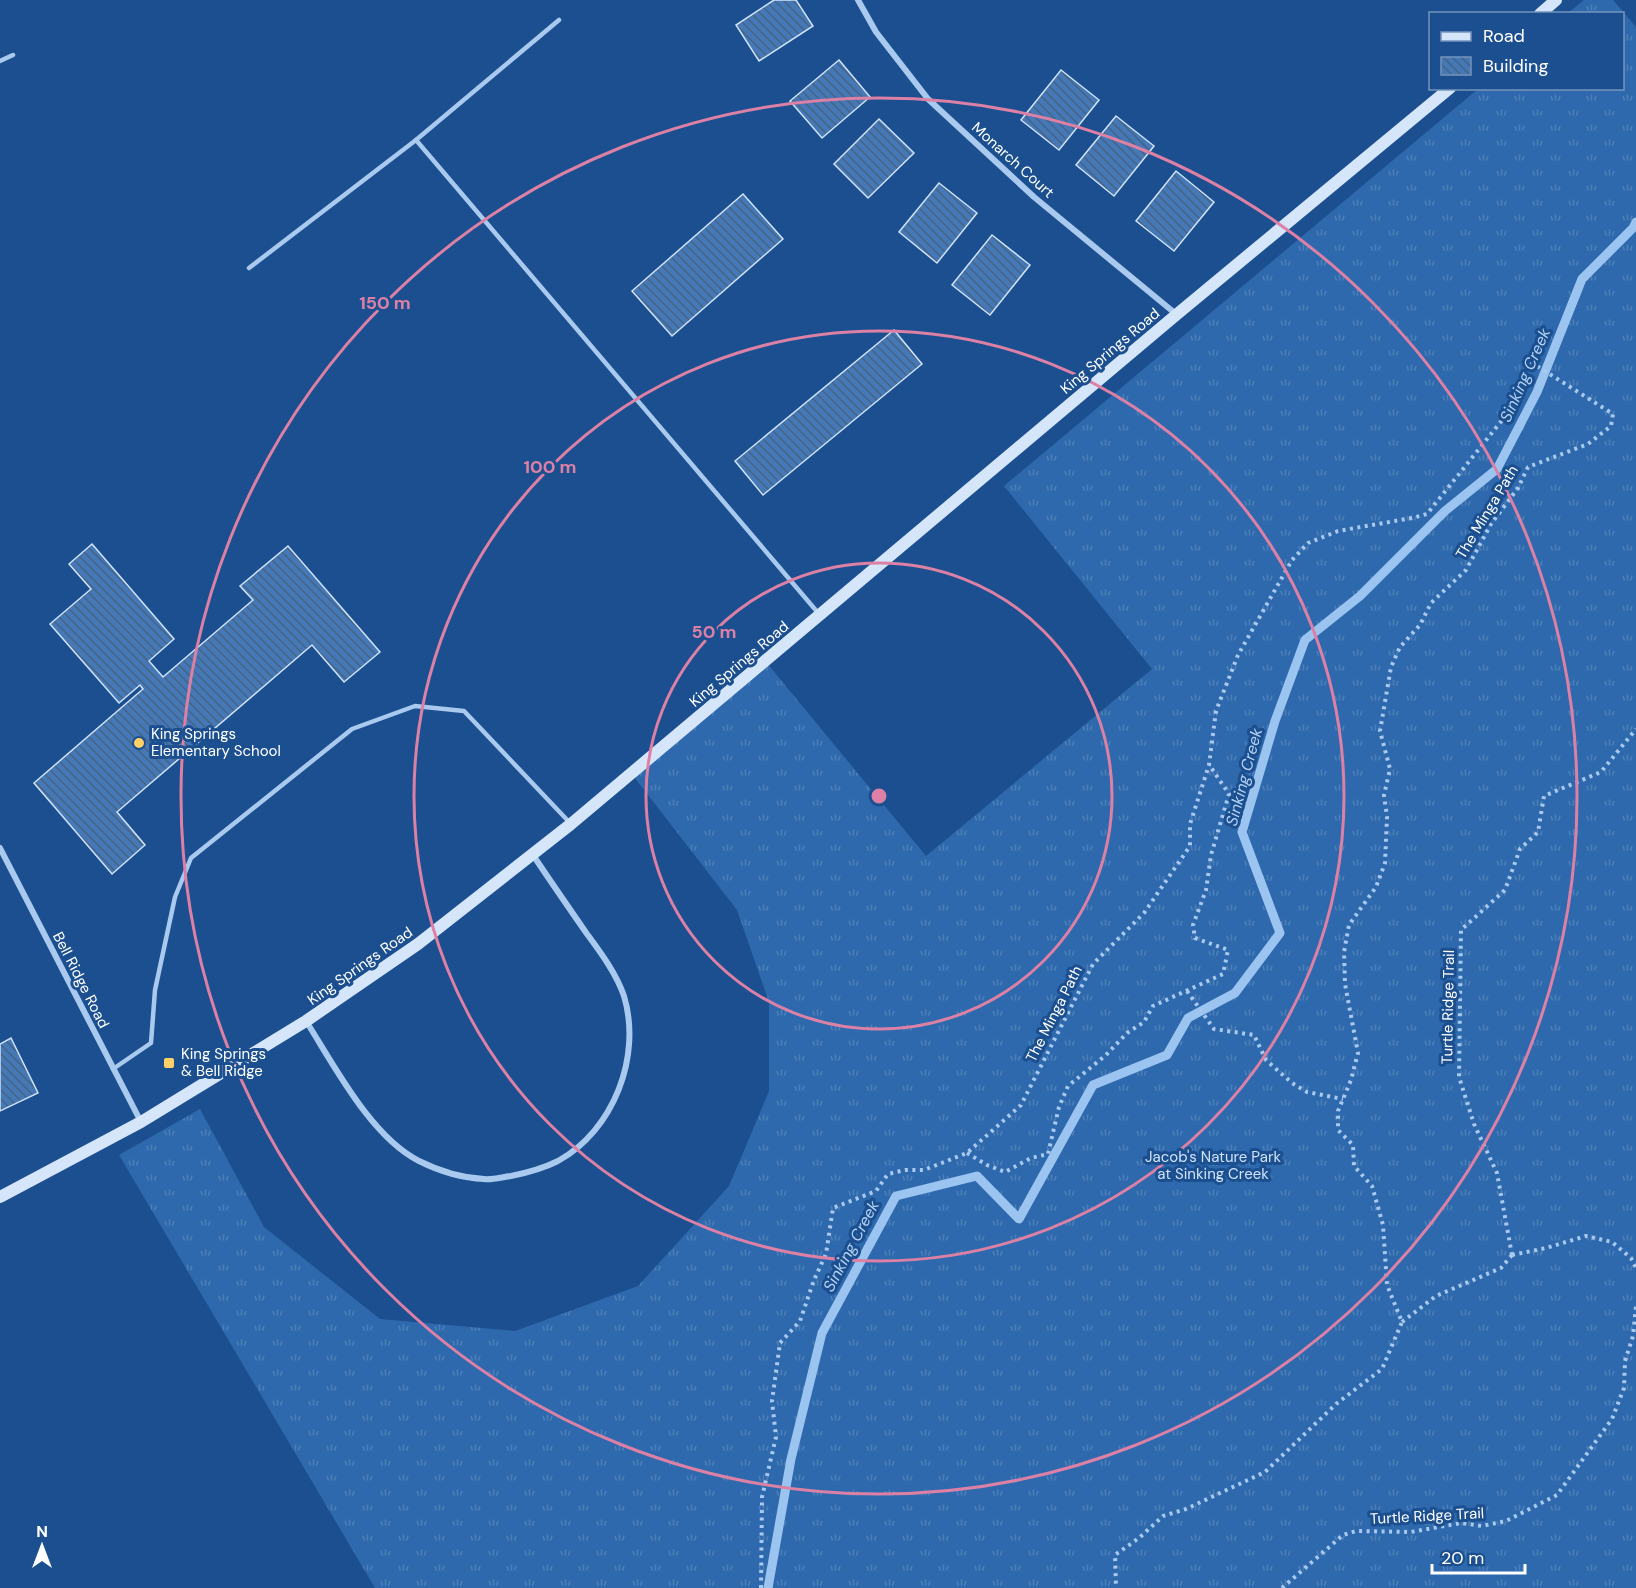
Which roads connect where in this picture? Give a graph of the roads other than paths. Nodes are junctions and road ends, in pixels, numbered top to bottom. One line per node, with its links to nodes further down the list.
1 (858, 0): 10 (street, Monarch Court)
2 (1556, 0): 3 (street)
3 (1542, 12)
4 (559, 20): 8 (lane)
5 (13, 55): 6 (lane)
6 (0, 61)
7 (1448, 90): 10 (street, King Springs Road)
8 (416, 140): 9 (lane); 11 (lane)
9 (249, 268)
10 (1176, 315): 11 (street, King Springs Road)
11 (820, 616): 12 (street, King Springs Road)
12 (571, 825): 14 (street, King Springs Road); 16 (lane)
13 (0, 848): 16 (street, Bell Ridge Road)
14 (533, 855): 15 (street, King Springs Road); 15 (street)
15 (306, 1021): 17 (street, King Springs Road)
16 (113, 1069): 17 (street, Bell Ridge Road)
17 (141, 1122): 18 (street, King Springs Road)
18 (0, 1197)

